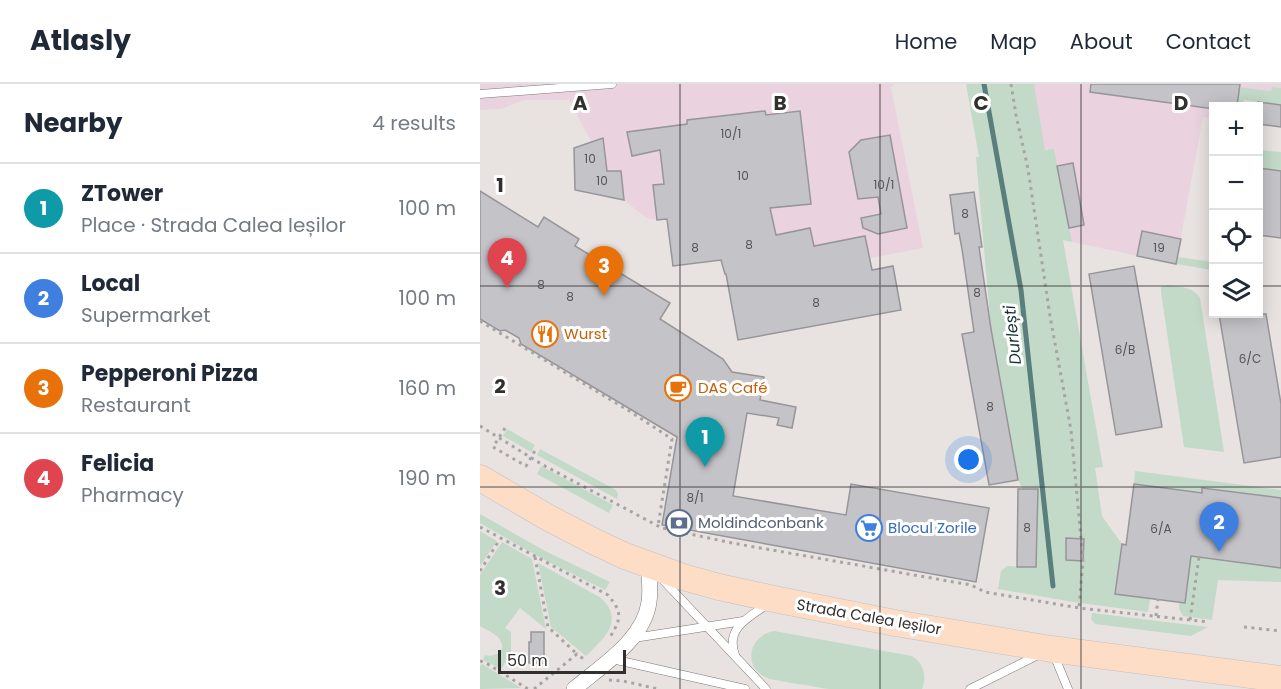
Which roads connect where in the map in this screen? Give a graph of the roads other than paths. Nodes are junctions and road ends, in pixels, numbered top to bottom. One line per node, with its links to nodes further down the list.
1 (612, 84): 2 (lane)
2 (480, 93)
3 (480, 478): 4 (main road, Strada Calea Ieșilor)
4 (648, 565): 5 (main road, Strada Calea Ieșilor); 7 (lane); 8 (street)
5 (774, 599): 6 (lane); 9 (main road, Strada Calea Ieșilor)
6 (743, 621): 7 (lane); 11 (lane)
7 (707, 626): 8 (lane); 11 (lane)
8 (634, 638): 10 (street)
9 (1051, 649): 12 (main road, Strada Calea Ieșilor); 16 (lane); 17 (lane)
10 (610, 658): 13 (street); 14 (lane)
11 (736, 659): 15 (lane)
12 (1281, 679)
13 (574, 689)
14 (746, 689)
15 (766, 689)
16 (970, 689)
17 (1068, 689)

